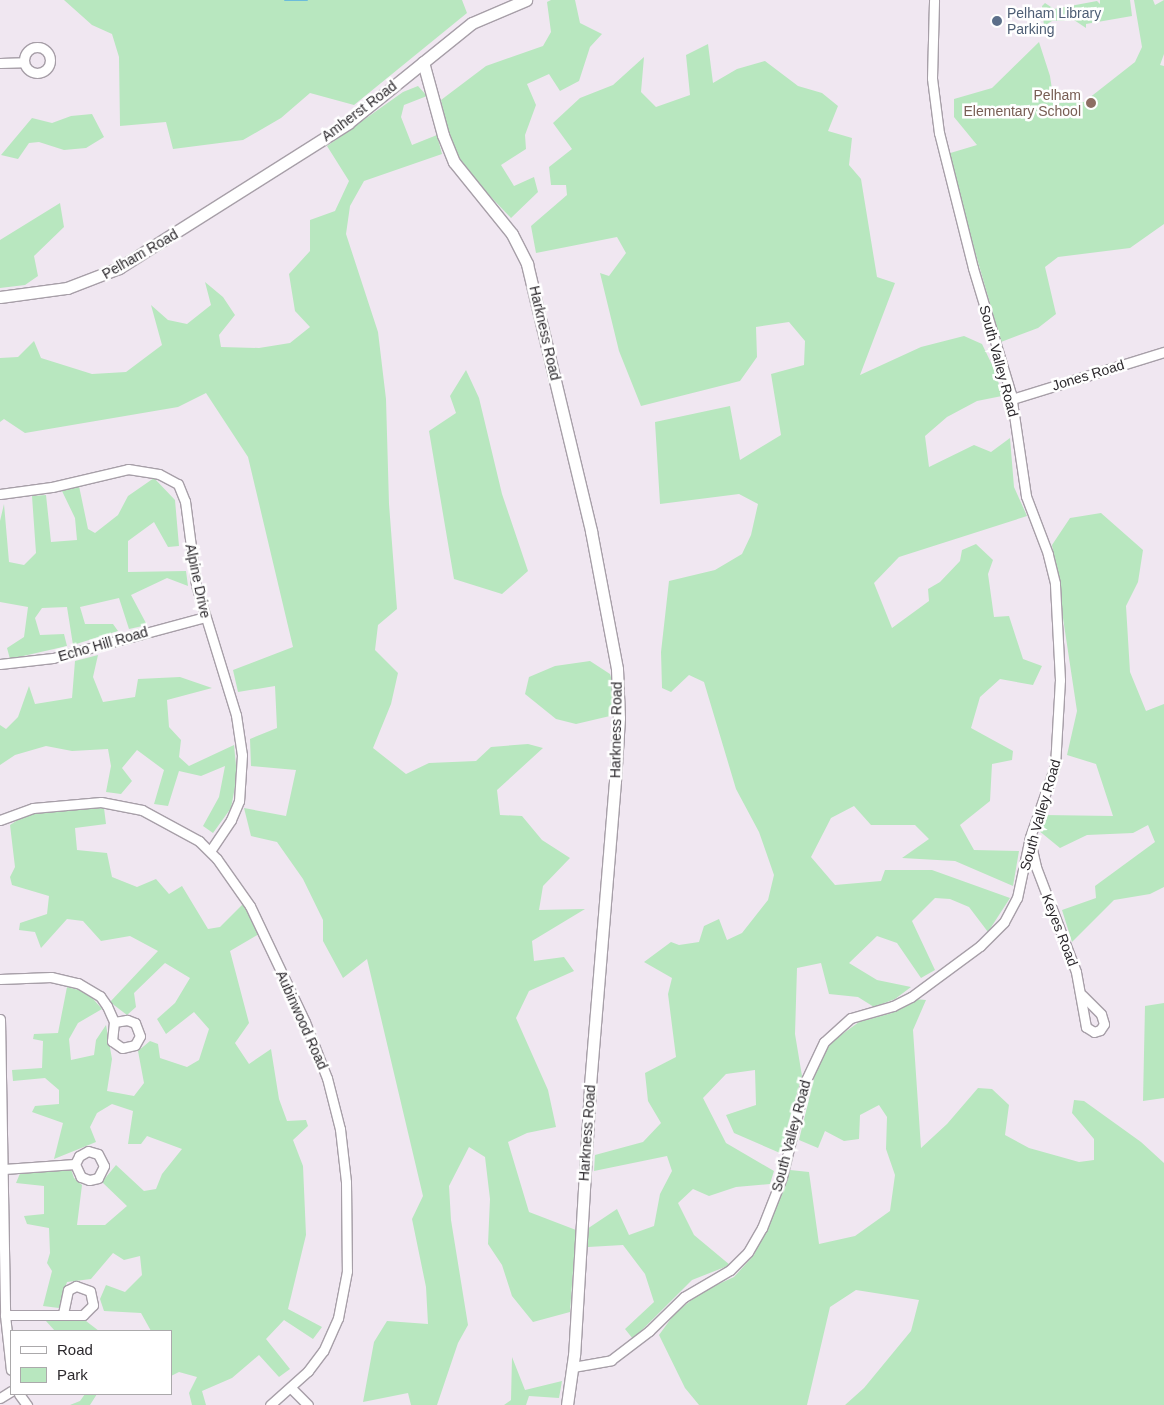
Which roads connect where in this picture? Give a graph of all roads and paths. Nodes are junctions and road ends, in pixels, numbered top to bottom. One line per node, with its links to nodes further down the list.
1 (526, 0): 4 (main road, Amherst Road)
2 (934, 0): 9 (street, South Valley Road)
3 (24, 62): 5 (street)
4 (423, 62): 6 (main road, Amherst Road); 25 (main road, Harkness Road)
5 (0, 63)
6 (191, 224): 7 (main road, Pelham Road)
7 (0, 297)
8 (1164, 352): 9 (street, Jones Road)
9 (1012, 399): 14 (street, South Valley Road)
10 (0, 494): 11 (street, Alpine Drive)
11 (205, 617): 12 (street, Echo Hill Road); 15 (street, Alpine Drive)
12 (0, 664)
13 (0, 820): 15 (street, Aubinwood Road)
14 (1030, 837): 17 (street, Keyes Road); 25 (street, South Valley Road)
15 (210, 851): 26 (street, Aubinwood Road)
16 (0, 979): 19 (street)
17 (1082, 995)
18 (0, 1018): 21 (street)
19 (114, 1022)
20 (75, 1164): 21 (street)
21 (4, 1168): 22 (street)
22 (5, 1314): 23 (street); 24 (street)
23 (63, 1314)
24 (10, 1361)
25 (572, 1367): 29 (main road, Harkness Road)
26 (291, 1388): 27 (street, Aubinwood Road); 28 (street)
27 (270, 1405)
28 (308, 1405)
29 (567, 1405)

